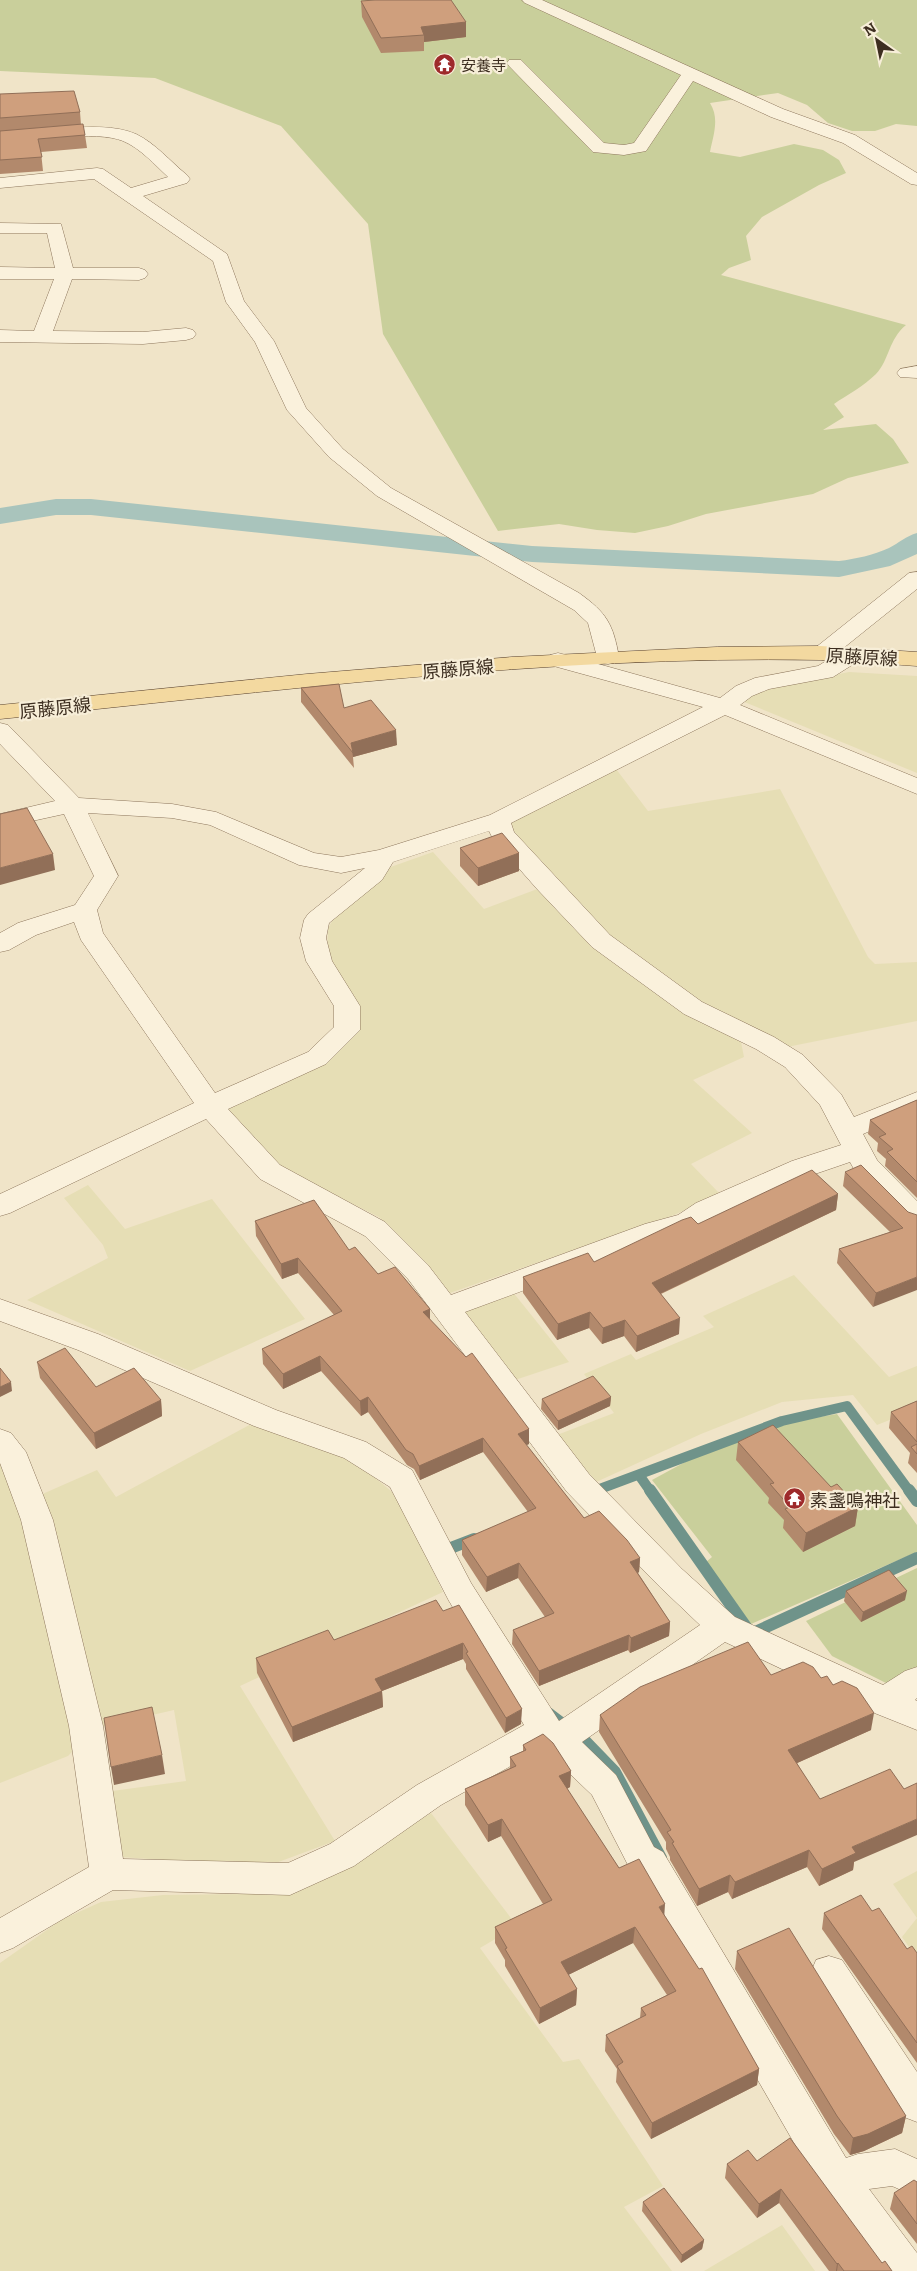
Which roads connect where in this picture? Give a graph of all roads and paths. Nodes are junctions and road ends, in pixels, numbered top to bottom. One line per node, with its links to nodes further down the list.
1 (530, 0): 3 (street)
2 (515, 63): 3 (street)
3 (690, 73): 5 (street)
4 (0, 138): 7 (street)
5 (917, 180)
6 (0, 183): 7 (street)
7 (129, 194): 18 (street)
8 (0, 228): 10 (street)
9 (0, 273): 10 (street)
10 (65, 274): 11 (street); 14 (street)
11 (139, 274)
12 (186, 334): 14 (street)
13 (0, 336): 14 (street)
14 (41, 337)
15 (917, 578): 16 (street)
16 (823, 653): 17 (main road, 原藤原線); 18 (main road, 原藤原線)
17 (852, 655): 19 (main road, 原藤原線); 21 (street)
18 (608, 657): 20 (main road, 原藤原線)
19 (917, 659)
20 (558, 660): 21 (street); 22 (main road, 原藤原線)
21 (724, 706): 24 (street); 26 (street)
22 (0, 712)
23 (0, 730): 25 (street)
24 (917, 787)
25 (72, 805): 27 (street); 28 (street); 29 (street)
26 (499, 820): 28 (street); 33 (street)
27 (0, 821)
28 (383, 857): 32 (street)
29 (84, 910): 30 (street); 32 (street)
30 (0, 944)
31 (917, 1102): 33 (street)
32 (210, 1106): 34 (street); 36 (street)
33 (852, 1140): 35 (street); 36 (street)
34 (0, 1206)
35 (917, 1218)
36 (446, 1308): 39 (street)
37 (0, 1310): 43 (street)
38 (0, 1441): 44 (street)
39 (723, 1626): 41 (street); 43 (street)
40 (917, 1681): 41 (street)
41 (884, 1702): 42 (street)
42 (917, 1716)
43 (561, 1732): 44 (street); 49 (street)
44 (108, 1874): 45 (street)
45 (2, 1932)
46 (829, 1972): 47 (street)
47 (917, 2104)
48 (917, 2179): 49 (street)
49 (841, 2181): 50 (street)
50 (906, 2271)

